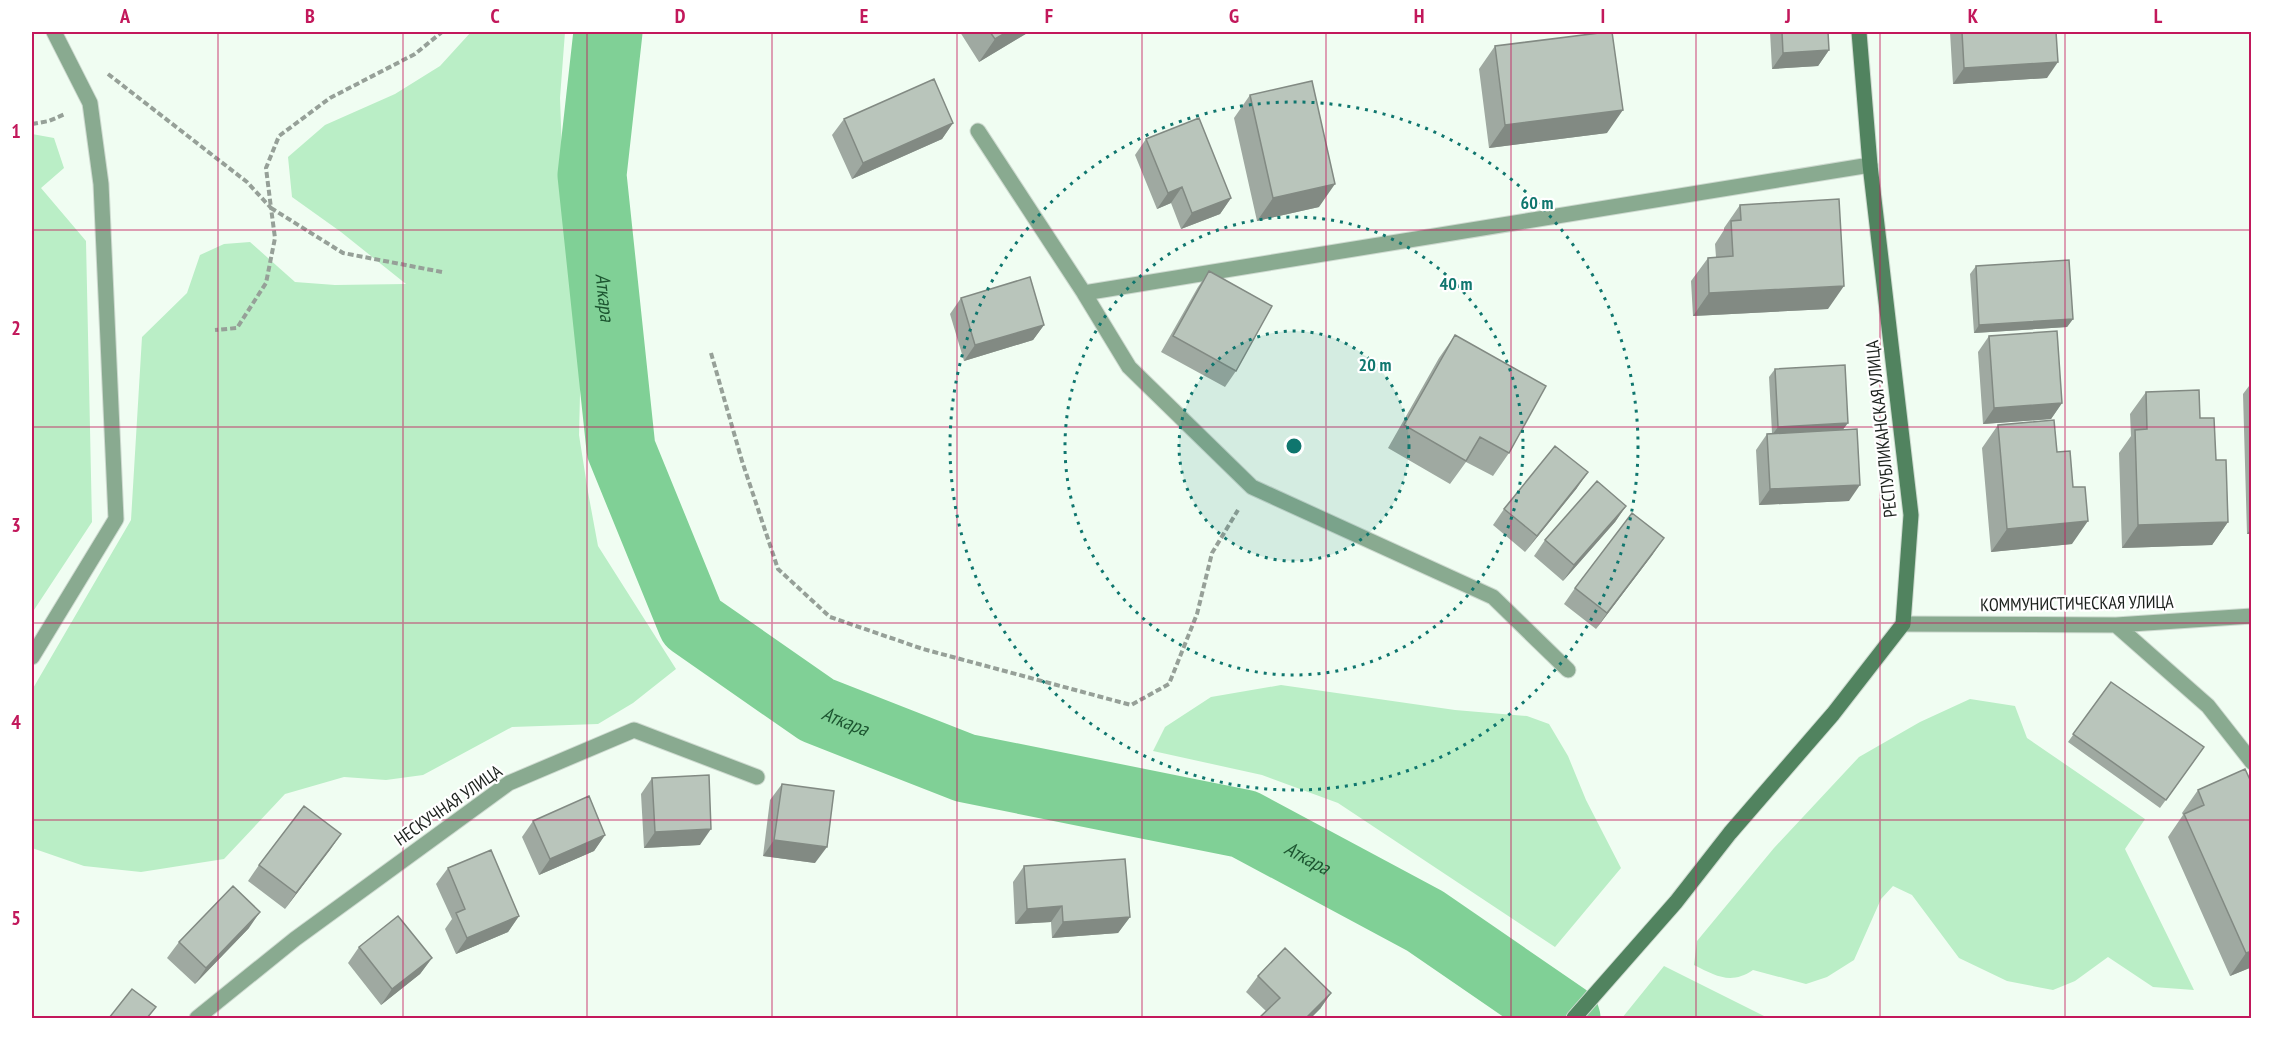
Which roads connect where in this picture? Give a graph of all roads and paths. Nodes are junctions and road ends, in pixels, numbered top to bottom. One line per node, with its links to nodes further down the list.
1 (54, 32): 16 (street)
2 (442, 32): 7 (path)
3 (1859, 32): 6 (street, РЕСПУБЛИКАНСКАЯ УЛИЦА)
4 (101, 68): 7 (path)
5 (978, 131): 9 (street)
6 (1870, 165): 9 (street); 14 (street, РЕСПУБЛИКАНСКАЯ УЛИЦА)
7 (271, 208): 8 (path); 10 (path)
8 (442, 272)
9 (1084, 293): 12 (street)
10 (215, 330)
11 (711, 353): 12 (path)
12 (1252, 486): 17 (street)
13 (2252, 616): 15 (street, КОММУНИСТИЧЕСКАЯ УЛИЦА)
14 (1903, 624): 15 (street, КОММУНИСТИЧЕСКАЯ УЛИЦА); 21 (street)
15 (2116, 626): 18 (street)
16 (32, 657)
17 (1568, 670)
18 (2252, 762)
19 (757, 777): 20 (street, НЕСКУЧНАЯ УЛИЦА)
20 (196, 1018)
21 (1574, 1018)

